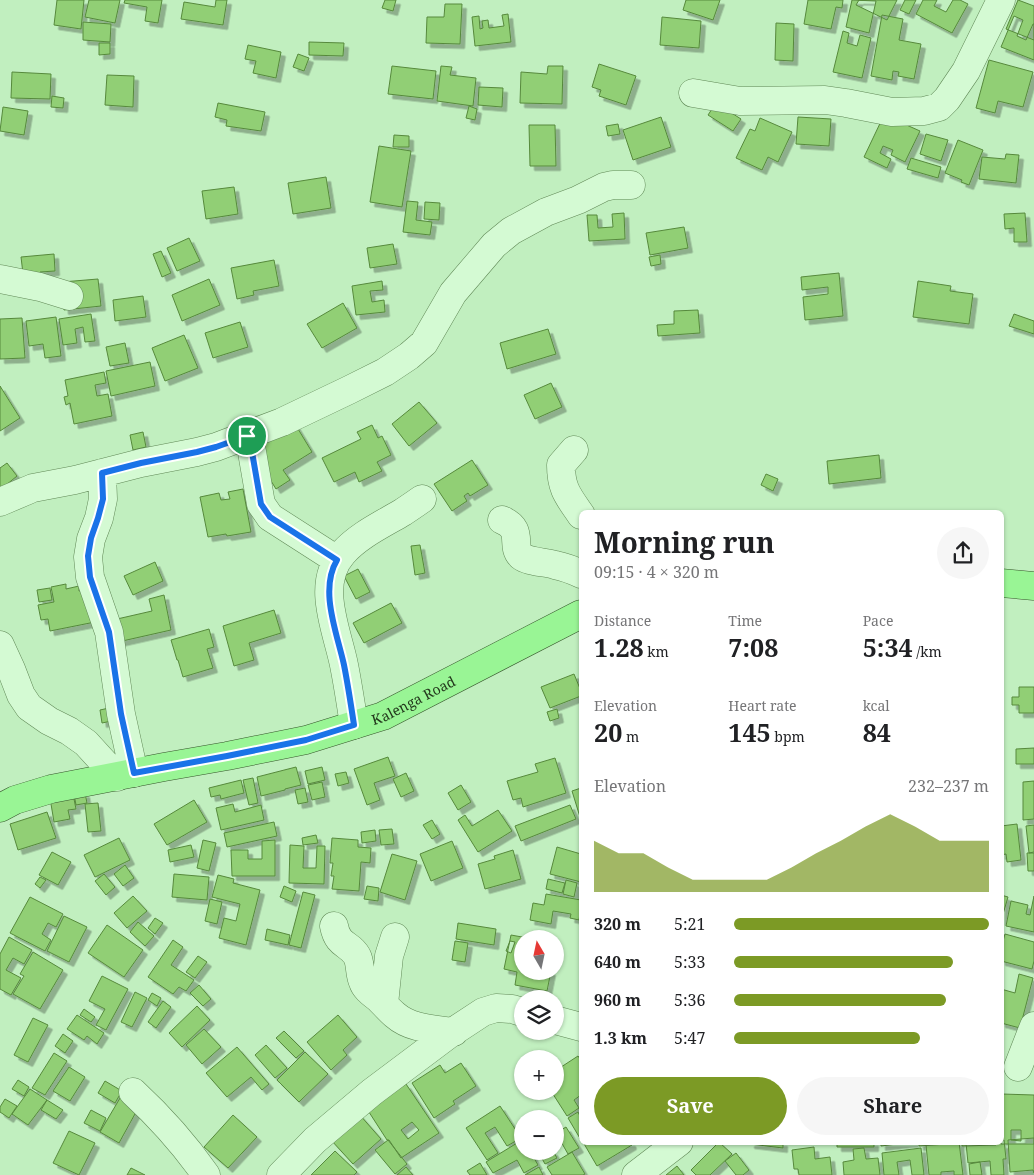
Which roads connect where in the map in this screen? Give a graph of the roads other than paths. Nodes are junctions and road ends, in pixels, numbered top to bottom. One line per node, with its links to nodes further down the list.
1 (1001, 0): 2 (street)
2 (693, 93)
3 (632, 185): 6 (street)
4 (0, 279): 5 (street)
5 (69, 296)
6 (247, 436): 8 (street); 13 (street)
7 (574, 450): 11 (street)
8 (102, 473): 10 (street); 20 (street)
9 (422, 499): 13 (street)
10 (0, 502)
11 (579, 512)
12 (502, 520): 14 (street)
13 (337, 560): 19 (street)
14 (579, 573)
15 (1004, 584): 16 (main road)
16 (1034, 586)
17 (579, 615): 19 (main road, Kalenga Road)
18 (0, 645): 20 (street)
19 (354, 725): 20 (main road, Kalenga Road)
20 (125, 775): 21 (main road, Kalenga Road)
21 (0, 808)
22 (334, 926): 24 (street)
23 (395, 937): 24 (street)
24 (384, 1004): 29 (street)
25 (514, 1010): 29 (street)
26 (564, 1022): 27 (street)
27 (579, 1026)
28 (1034, 1026): 30 (street)
29 (454, 1032): 34 (street)
30 (1018, 1067)
31 (133, 1092): 33 (street)
32 (675, 1145): 35 (street)
33 (206, 1175)
34 (281, 1175)
35 (636, 1175)

